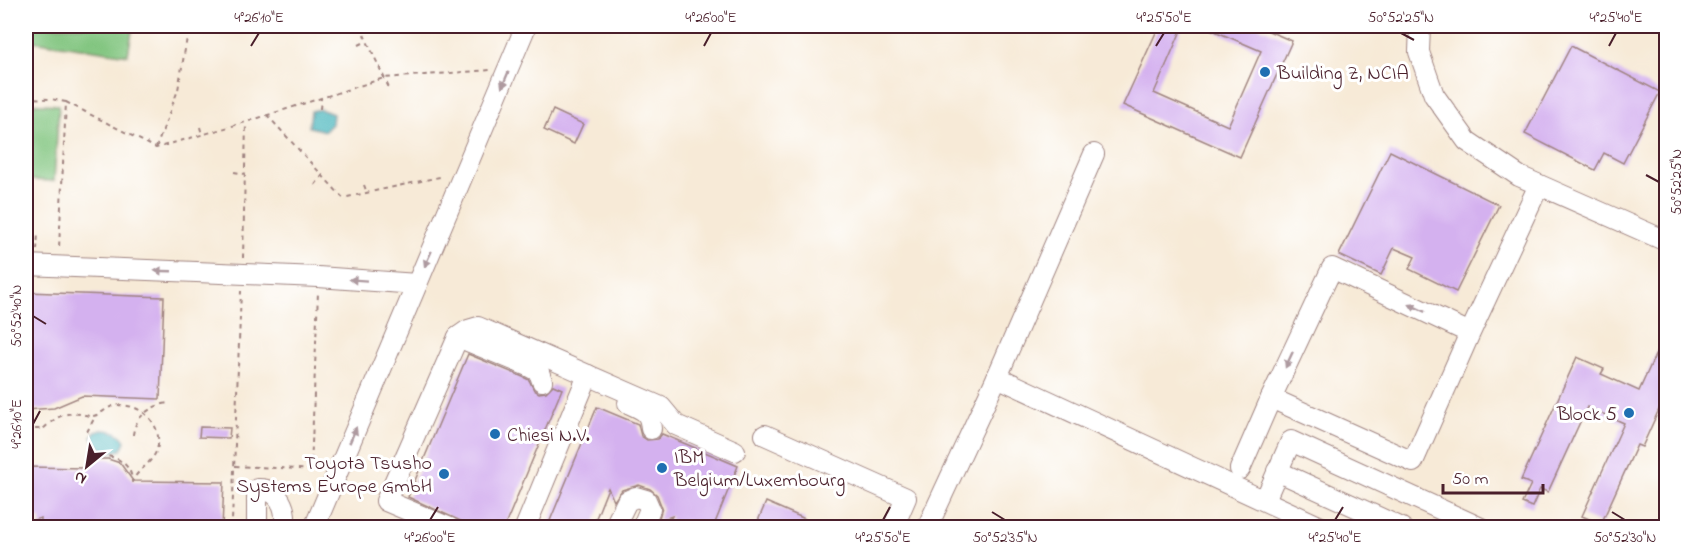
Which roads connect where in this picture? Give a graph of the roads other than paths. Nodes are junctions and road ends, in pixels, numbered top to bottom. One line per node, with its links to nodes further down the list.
1 (526, 26): 7 (lane, one-way to 7)
2 (1419, 26): 4 (lane)
3 (1094, 154): 10 (lane)
4 (1539, 185): 5 (lane); 8 (lane)
5 (1666, 242)
6 (31, 260): 7 (lane, one-way to 6)
7 (417, 284): 22 (lane, one-way to 7)
8 (1470, 333): 13 (lane, one-way to 13); 13 (lane)
9 (458, 337): 11 (lane); 12 (lane); 23 (lane)
10 (996, 377): 19 (lane); 28 (lane)
11 (586, 380): 14 (lane); 16 (lane); 24 (lane)
12 (542, 381)
13 (1271, 398): 17 (lane)
14 (651, 429)
15 (765, 435): 27 (lane)
16 (735, 451)
17 (1239, 469)
18 (1277, 471): 19 (lane); 30 (lane); 31 (lane)
19 (1264, 500): 29 (lane)
20 (257, 528): 21 (lane)
21 (284, 528)
22 (314, 528)
23 (450, 528)
24 (525, 528)
25 (614, 528): 26 (lane)
26 (642, 528)
27 (894, 528)
28 (927, 528)
29 (1323, 528)
30 (1402, 528)
31 (1481, 528)

